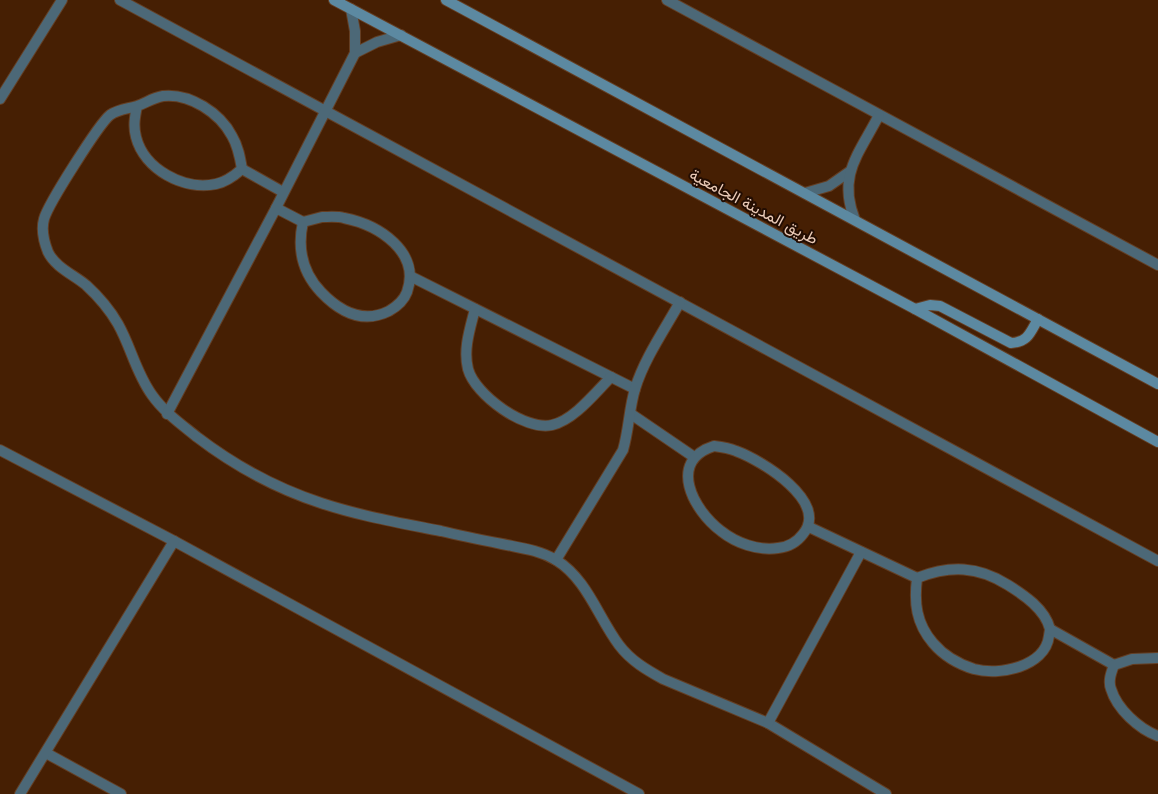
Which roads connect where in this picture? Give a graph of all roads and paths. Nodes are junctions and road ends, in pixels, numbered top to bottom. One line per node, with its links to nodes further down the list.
1 (62, 0): 9 (street)
2 (120, 0): 11 (street)
3 (334, 0): 6 (main road, طريق المدينة الجامعية)
4 (446, 0): 16 (main road)
5 (666, 0): 12 (street)
6 (351, 9): 7 (main road, طريق المدينة الجامعية); 8 (street)
7 (401, 36): 8 (street); 24 (main road, طريق المدينة الجامعية)
8 (355, 52): 11 (street)
9 (0, 99)
10 (137, 106): 13 (street); 13 (street); 29 (street)
11 (325, 112): 15 (street); 22 (street)
12 (879, 115): 14 (street); 20 (street)
13 (242, 169): 15 (street)
14 (849, 172): 16 (street); 18 (street)
15 (283, 192): 17 (street)
16 (805, 193): 18 (main road)
17 (276, 208): 19 (street); 29 (street)
18 (855, 220): 25 (main road)
19 (303, 222): 21 (street); 21 (street)
20 (1158, 265)
21 (410, 276): 23 (street)
22 (680, 302): 28 (street); 38 (street)
23 (475, 309): 26 (street); 26 (street)
24 (915, 309): 25 (main road); 31 (main road, طريق المدينة الجامعية)
25 (1038, 320): 27 (main road)
26 (610, 377): 28 (street)
27 (1158, 384)
28 (635, 389): 30 (street)
29 (167, 414): 37 (street)
30 (631, 414): 33 (street); 37 (street)
31 (1158, 442)
32 (0, 450): 35 (street)
33 (694, 457): 34 (street); 34 (street)
34 (809, 528): 36 (street)
35 (174, 541): 45 (street); 48 (street)
36 (861, 552): 39 (street); 43 (street)
37 (556, 560): 43 (street)
38 (1158, 561)
39 (918, 578): 40 (street); 40 (street)
40 (1050, 629): 42 (street)
41 (1158, 658): 42 (street)
42 (1114, 665): 44 (street)
43 (768, 723): 49 (street)
44 (1158, 736)
45 (46, 752): 46 (street); 47 (street)
46 (20, 794)
47 (121, 794)
48 (639, 794)
49 (886, 794)

